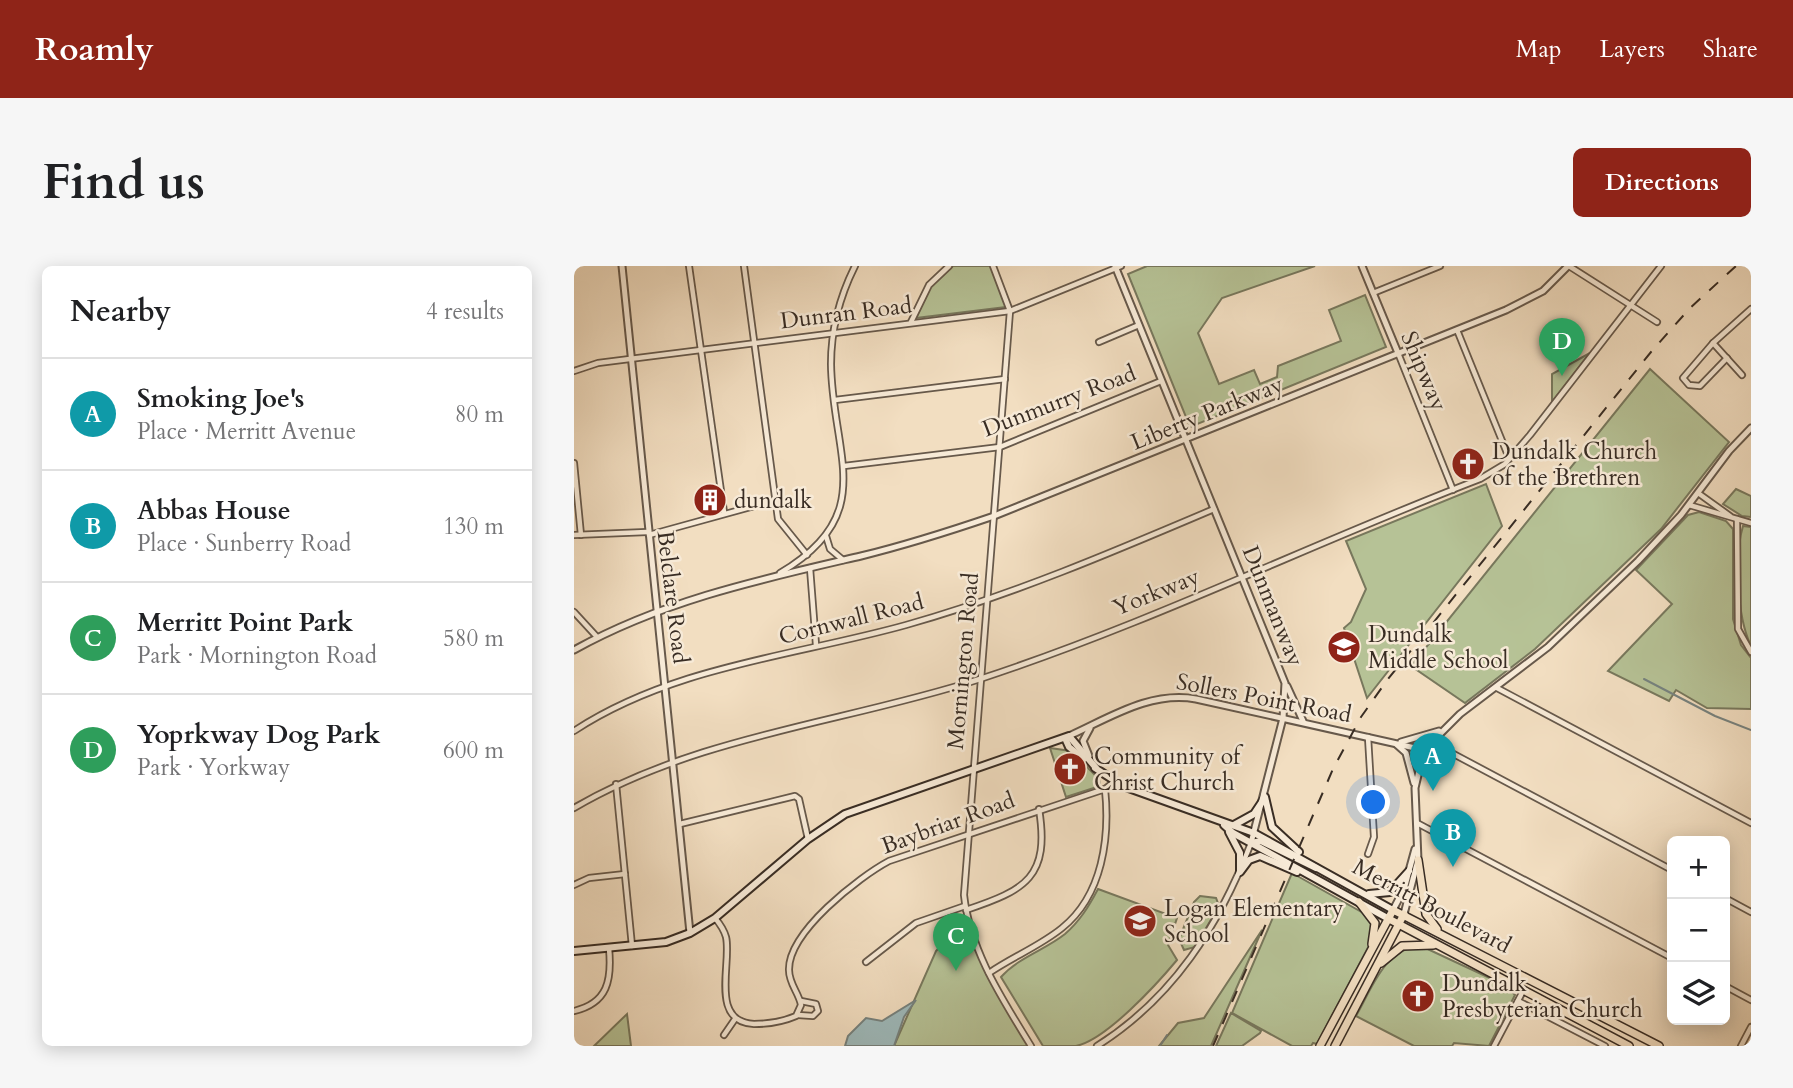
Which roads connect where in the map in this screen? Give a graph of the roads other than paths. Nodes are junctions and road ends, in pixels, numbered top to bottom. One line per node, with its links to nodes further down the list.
1 (622, 266): 27 (street, Belclare Road)
2 (689, 266): 24 (street)
3 (744, 266): 21 (street)
4 (855, 266): 20 (street)
5 (949, 266): 16 (street)
6 (993, 266): 15 (street, Mornington Road)
7 (1362, 266): 12 (street, Shipway)
8 (1440, 266): 12 (street)
9 (1569, 266): 13 (street); 19 (street, Liberty Parkway)
10 (1661, 266): 13 (street, Yorkway)
11 (1117, 267): 15 (street, Dunran Road); 18 (street, Dunmanway)
12 (1373, 293): 25 (street, Shipway)
13 (1632, 305): 17 (street); 36 (street, Yorkway)
14 (1751, 309): 23 (street)
15 (1010, 311): 16 (street, Dunran Road); 30 (street, Mornington Road)
16 (911, 322): 20 (street, Dunran Road)
17 (1657, 322)
18 (1139, 325): 22 (street); 31 (street, Dunmanway)
19 (1457, 330): 25 (street, Liberty Parkway); 36 (street)
20 (834, 332): 21 (street, Dunran Road); 32 (street)
21 (755, 342): 24 (street, Dunran Road); 42 (street)
22 (1099, 342)
23 (1713, 343): 26 (street); 26 (street)
24 (700, 349): 27 (street, Dunran Road); 45 (street)
25 (1398, 353): 34 (street, Liberty Parkway); 40 (street, Shipway)
26 (1727, 358): 29 (street)
27 (630, 359): 28 (street, Dunran Road); 49 (street, Belclare Road)
28 (574, 371)
29 (1742, 375)
30 (1006, 379): 32 (street); 35 (street, Mornington Road)
31 (1161, 381): 34 (street, Dunmanway); 35 (street, Dunmurry Road)
32 (835, 400): 38 (street)
33 (1751, 428): 41 (street)
34 (1185, 441): 44 (street, Dunmanway); 46 (street, Liberty Parkway)
35 (1000, 447): 38 (street, Dunmurry Road); 46 (street, Mornington Road)
36 (1509, 458): 40 (street, Yorkway)
37 (574, 463): 39 (street)
38 (844, 466): 52 (street)
39 (574, 470): 51 (street)
40 (1453, 490): 57 (street, Yorkway)
41 (1698, 493): 43 (street); 47 (street)
42 (776, 500): 45 (street); 53 (street)
43 (1689, 505): 47 (street); 68 (street)
44 (1214, 509): 57 (street, Dunmanway); 58 (street, Cornwall Road)
45 (724, 512): 49 (street)
46 (994, 516): 54 (street, Liberty Parkway); 58 (street, Mornington Road)
47 (1737, 519): 48 (street); 64 (street)
48 (1751, 523)
49 (647, 533): 51 (street); 59 (street, Belclare Road)
50 (574, 535): 51 (street)
51 (582, 535)
52 (826, 536): 53 (street); 54 (street)
53 (807, 555): 56 (street)
54 (843, 560): 55 (street, Liberty Parkway)
55 (810, 568): 56 (street, Liberty Parkway); 62 (street)
56 (780, 573): 59 (street, Liberty Parkway)
57 (1242, 576): 65 (street, Yorkway); 66 (street, Dunmanway)
58 (986, 600): 62 (street, Cornwall Road); 65 (street, Mornington Road)
59 (656, 611): 61 (street, Liberty Parkway); 67 (street, Belclare Road)
60 (574, 612): 61 (street)
61 (597, 637): 63 (street, Liberty Parkway)
62 (816, 645): 67 (street, Cornwall Road)
63 (574, 650)
64 (1751, 652)
65 (981, 679): 82 (street, Yorkway); 84 (street, Mornington Road)
66 (1285, 683): 69 (street, Dunmanway); 70 (street)
67 (666, 687): 73 (street, Cornwall Road); 82 (street, Belclare Road)
68 (1497, 688): 72 (street); 94 (street)
69 (1283, 718): 70 (street, Sollers Point Road); 71 (street, Sollers Point Road); 89 (street, Dunmanway)
70 (1304, 722): 74 (street, Sollers Point Road)
71 (1091, 726): 75 (street, Sollers Point Road); 83 (street)
72 (1443, 729): 77 (street); 78 (street)
73 (574, 731)
74 (1368, 736): 76 (street, Sollers Point Road); 102 (street)
75 (1067, 737): 79 (main road, Sollers Point Road); 81 (main road, Merritt Boulevard); 83 (main road, Merritt Boulevard)
76 (1388, 741): 78 (street, Sollers Point Road); 87 (street)
77 (1431, 742): 80 (street); 105 (street)
78 (1398, 743): 80 (street, Sollers Point Road)
79 (1049, 745): 81 (main road); 84 (main road, Sollers Point Road)
80 (1424, 750): 87 (street)
81 (1075, 752): 83 (main road, Merritt Boulevard)
82 (674, 761): 86 (street, Yorkway); 93 (street, Belclare Road)
83 (1096, 768): 85 (main road, Merritt Boulevard)
84 (972, 769): 98 (street, Mornington Road); 99 (main road, Sollers Point Road)
85 (1114, 782): 88 (street, Baybriar Road); 95 (main road, Merritt Boulevard)
86 (616, 784): 90 (street, Yorkway); 109 (street)
87 (1415, 788): 92 (street)
88 (1105, 789): 91 (street, Baybriar Road); 132 (street)
89 (1265, 797): 96 (main road); 97 (street, Dunmanway); 103 (main road)
90 (574, 807)
91 (1039, 809): 98 (street, Baybriar Road); 115 (street)
92 (1417, 823): 100 (street); 128 (street)
93 (680, 824): 99 (street); 122 (street, Belclare Road)
94 (1751, 824)
95 (1224, 825): 96 (main road, Merritt Boulevard); 101 (main road, Merritt Boulevard); 107 (main road)
96 (1233, 825): 97 (main road, Merritt Boulevard)
97 (1254, 833): 101 (street, Dunmanway); 103 (main road, Merritt Boulevard)
98 (967, 834): 115 (street, Mornington Road); 137 (street, Baybriar Road)
99 (808, 839): 119 (main road, Sollers Point Road)
100 (1418, 839): 104 (street); 106 (street)
101 (1251, 843): 107 (street, Dunmanway); 108 (main road); 110 (main road, Merritt Boulevard)
102 (1368, 854)
103 (1306, 859): 108 (main road, Merritt Boulevard)
104 (1418, 860): 118 (street); 123 (main road)
105 (1667, 867)
106 (1409, 871): 112 (main road); 116 (street)
107 (1240, 872): 110 (main road); 145 (street, Dunmanway)
108 (1328, 872): 112 (main road, Merritt Boulevard)
109 (625, 874): 111 (street); 124 (street)
110 (1312, 877): 114 (main road, Merritt Boulevard)
111 (574, 885)
112 (1365, 893): 116 (main road, Merritt Boulevard)
113 (1727, 899): 117 (street)
114 (1359, 902): 120 (main road, Merritt Boulevard); 129 (main road)
115 (965, 908): 130 (street); 132 (street, Mornington Road)
116 (1394, 910): 118 (main road, Merritt Boulevard); 120 (main road)
117 (1751, 912)
118 (1404, 914): 121 (main road); 123 (main road, Merritt Boulevard)
119 (715, 918): 122 (main road, Sollers Point Road); 141 (street)
120 (1389, 919): 121 (main road, Merritt Boulevard); 129 (main road)
121 (1399, 925): 125 (main road, Merritt Boulevard); 131 (main road)
122 (691, 933): 124 (main road, Sollers Point Road)
123 (1446, 936): 152 (main road, Merritt Boulevard)
124 (632, 946): 126 (main road, Sollers Point Road)
125 (1438, 946): 131 (main road); 134 (main road, Merritt Boulevard)
126 (609, 948): 127 (main road, Sollers Point Road); 138 (street)
127 (574, 951)
128 (1667, 955)
129 (1368, 959): 146 (main road)
130 (866, 961)
131 (1376, 968): 139 (main road)
132 (989, 973): 144 (street, Mornington Road)
133 (1730, 989): 136 (street)
134 (1523, 990): 135 (street); 151 (main road, Merritt Boulevard)
135 (1518, 1000): 149 (street); 150 (street)
136 (1751, 1000)
137 (801, 1001): 140 (street); 140 (street, Baybriar Road)
138 (574, 1011)
139 (1352, 1013): 147 (main road); 148 (main road)
140 (797, 1015): 141 (street, Baybriar Road)
141 (735, 1019): 143 (street)
142 (1751, 1027): 153 (street)
143 (724, 1035)
144 (1031, 1046)
145 (1097, 1046)
146 (1320, 1046)
147 (1329, 1046)
148 (1335, 1046)
149 (1494, 1046)
150 (1605, 1046)
151 (1629, 1046)
152 (1658, 1046)
153 (1741, 1046)

